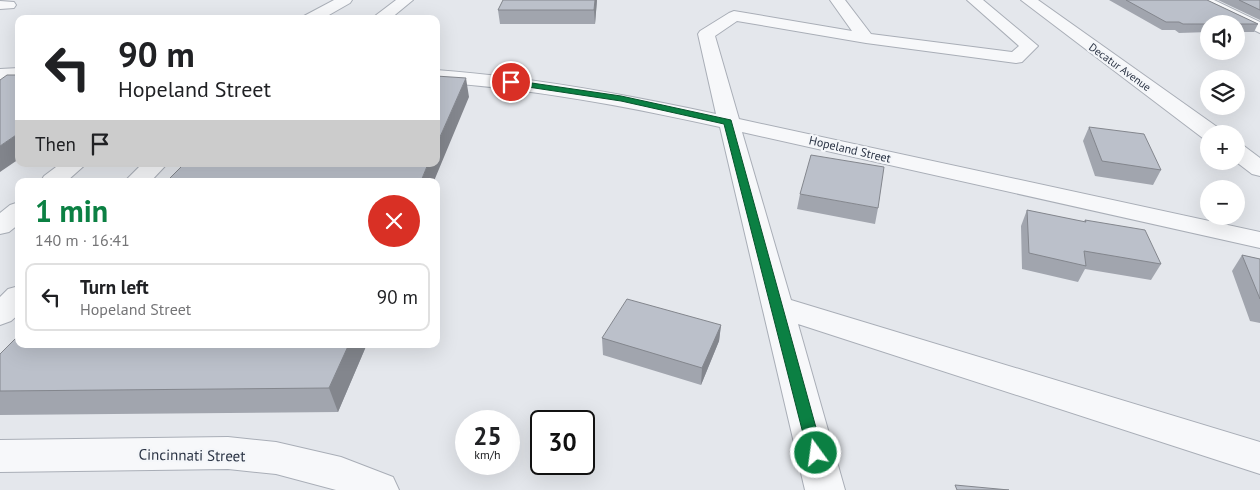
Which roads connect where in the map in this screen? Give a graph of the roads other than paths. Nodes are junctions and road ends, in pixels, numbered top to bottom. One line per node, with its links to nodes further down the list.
1 (345, 0): 8 (street)
2 (406, 0): 9 (street)
3 (724, 0): 10 (street)
4 (837, 0): 12 (street)
5 (974, 0): 12 (street)
6 (1028, 0): 17 (street, Decatur Avenue)
7 (1202, 0): 11 (street)
8 (317, 15)
9 (385, 15)
10 (734, 16): 12 (street); 16 (street)
11 (1260, 28)
12 (866, 38)
13 (15, 74): 14 (street)
14 (0, 75)
15 (440, 76): 16 (street, Hopeland Street)
16 (728, 122): 26 (street, Hopeland Street); 28 (street)
17 (1200, 125)
18 (1245, 158): 21 (street)
19 (70, 167): 22 (street)
20 (153, 167): 23 (street)
21 (1260, 169)
22 (57, 178)
23 (140, 178)
24 (15, 213): 25 (street)
25 (0, 226)
26 (1260, 240)
27 (15, 300): 29 (street)
28 (778, 307): 31 (street); 34 (street)
29 (0, 314)
30 (0, 456): 32 (street, Cincinnati Street)
31 (1260, 458)
32 (338, 482): 33 (street, Cincinnati Street)
33 (379, 490)
34 (825, 490)

